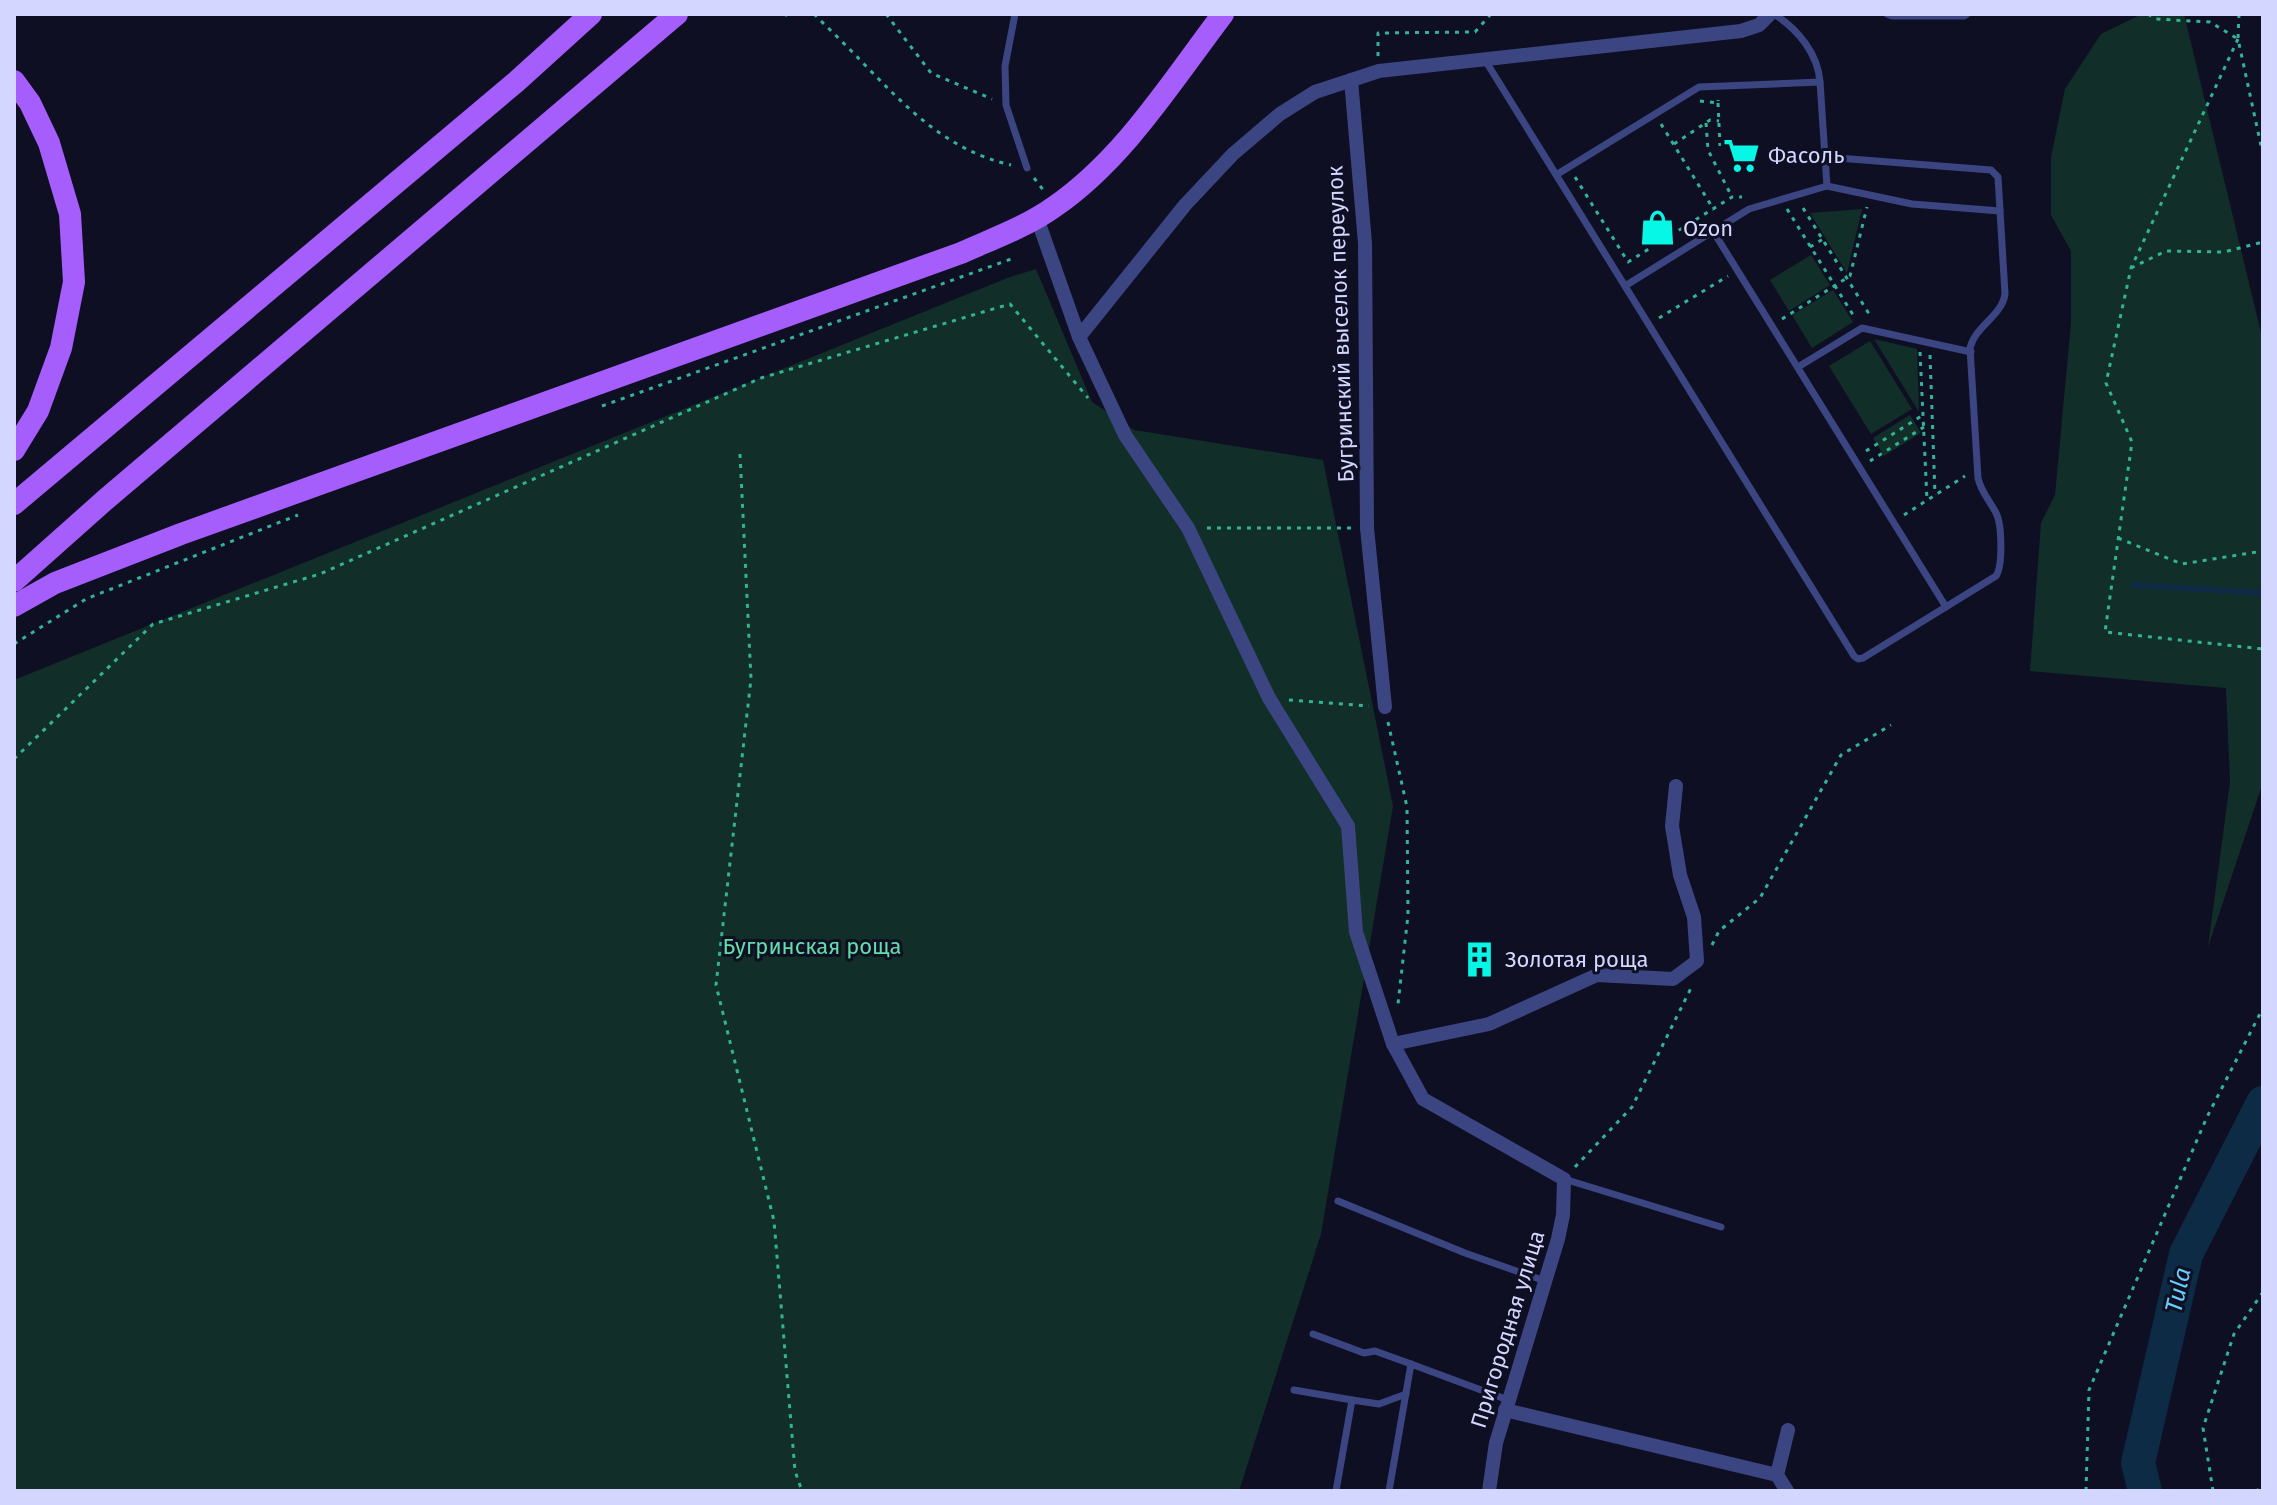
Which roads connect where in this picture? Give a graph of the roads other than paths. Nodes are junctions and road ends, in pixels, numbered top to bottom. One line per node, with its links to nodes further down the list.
1 (591, 14): 24 (main road)
2 (677, 14): 25 (main road)
3 (1015, 14): 13 (lane)
4 (1223, 14): 17 (main road)
5 (1772, 14): 8 (street); 11 (lane)
6 (1887, 14): 7 (lane)
7 (1967, 14)
8 (1485, 60): 9 (street); 14 (lane)
9 (1351, 80): 20 (street); 28 (street, Бугринский выселок переулок)
10 (14, 81): 23 (main road)
11 (1820, 82): 12 (lane); 14 (lane)
12 (1825, 157): 15 (lane); 16 (lane)
13 (1027, 168)
14 (1556, 175): 19 (lane)
15 (1827, 186): 16 (lane); 18 (lane)
16 (2000, 211): 21 (lane)
17 (1046, 213): 20 (street); 26 (main road)
18 (1713, 231): 19 (lane); 22 (lane)
19 (1625, 286): 27 (lane)
20 (1079, 337): 30 (street)
21 (1971, 352): 22 (lane); 27 (lane)
22 (1798, 367): 27 (lane)
23 (14, 450)
24 (14, 504)
25 (14, 581)
26 (14, 606)
27 (1946, 607)
28 (1385, 707)
29 (1676, 786): 30 (street)
30 (1393, 1044): 31 (street)
31 (1564, 1179): 33 (lane); 34 (street, Пригородная улица)
32 (1338, 1201): 34 (lane)
33 (1721, 1227)
34 (1545, 1282): 40 (street, Пригородная улица)
35 (1313, 1334): 36 (lane)
36 (1411, 1364): 38 (lane); 40 (lane)
37 (1294, 1390): 39 (lane)
38 (1406, 1394): 39 (lane); 44 (lane)
39 (1352, 1400): 43 (lane)
40 (1506, 1405): 42 (street); 45 (street, Пригородная улица)
41 (1788, 1430): 42 (street)
42 (1777, 1475): 46 (street)
43 (1336, 1491)
44 (1389, 1491)
45 (1489, 1491)
46 (1787, 1491)

